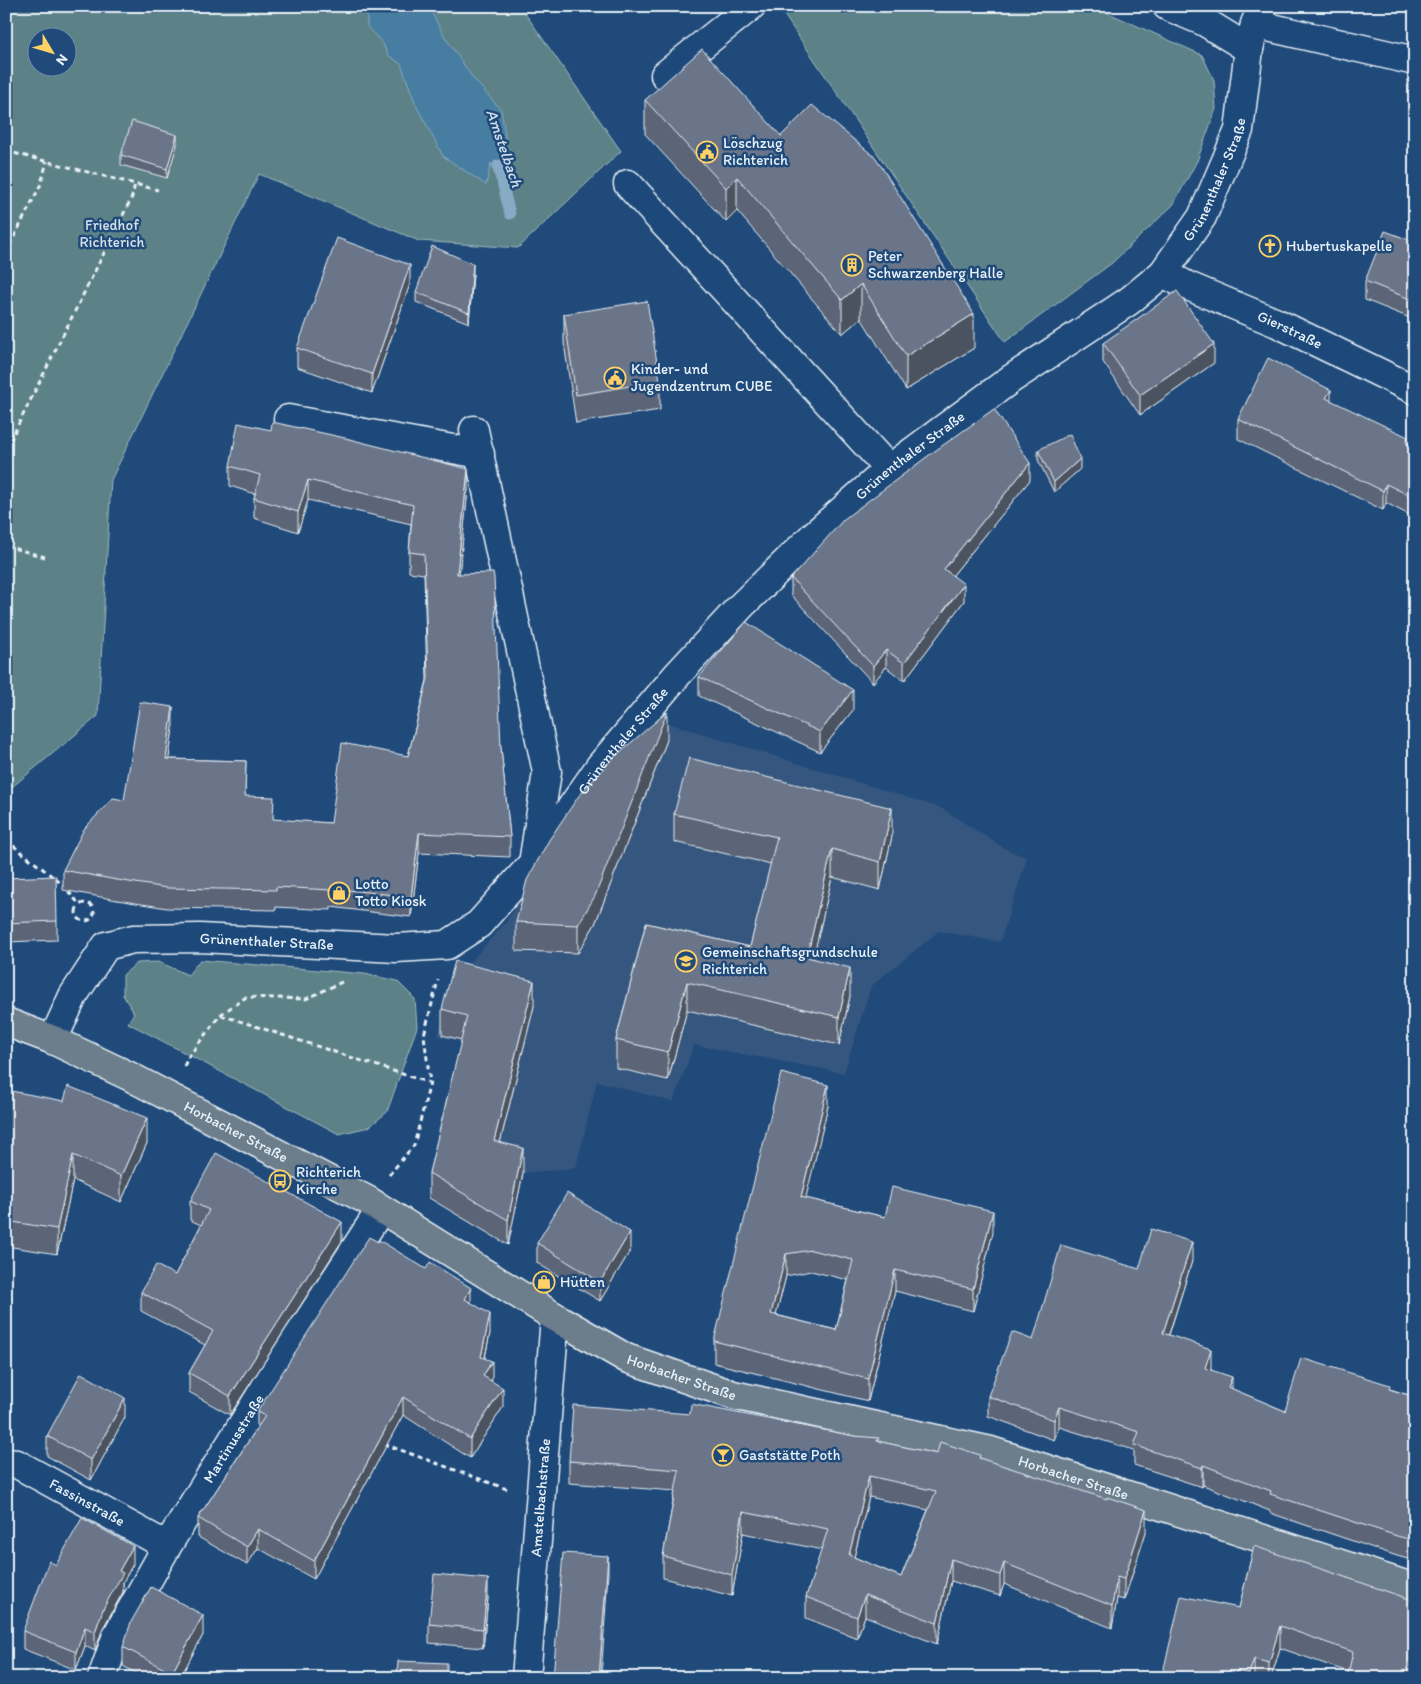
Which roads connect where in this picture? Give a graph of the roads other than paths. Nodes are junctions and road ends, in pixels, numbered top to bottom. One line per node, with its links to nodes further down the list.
1 (751, 6): 5 (street)
2 (1167, 6): 3 (street)
3 (1255, 26): 4 (street); 7 (street, Grünenthaler Straße)
4 (1415, 61)
5 (665, 75)
6 (628, 184): 10 (street)
7 (1163, 274): 8 (street, Gierstraße); 10 (street, Grünenthaler Straße)
8 (1415, 390)
9 (288, 420): 11 (street)
10 (888, 469): 11 (street, Grünenthaler Straße)
11 (533, 863): 13 (street, Grünenthaler Straße)
12 (6, 1022): 13 (main road, Horbacher Straße)
13 (53, 1040): 14 (main road, Horbacher Straße)
14 (374, 1205): 15 (main road, Horbacher Straße); 17 (street, Martinusstraße)
15 (555, 1317): 18 (main road, Horbacher Straße); 20 (street, Amstelbachstraße)
16 (6, 1463): 17 (street, Fassinstraße)
17 (167, 1546): 19 (street, Martinusstraße)
18 (1415, 1588)
19 (102, 1678)
20 (526, 1678)

